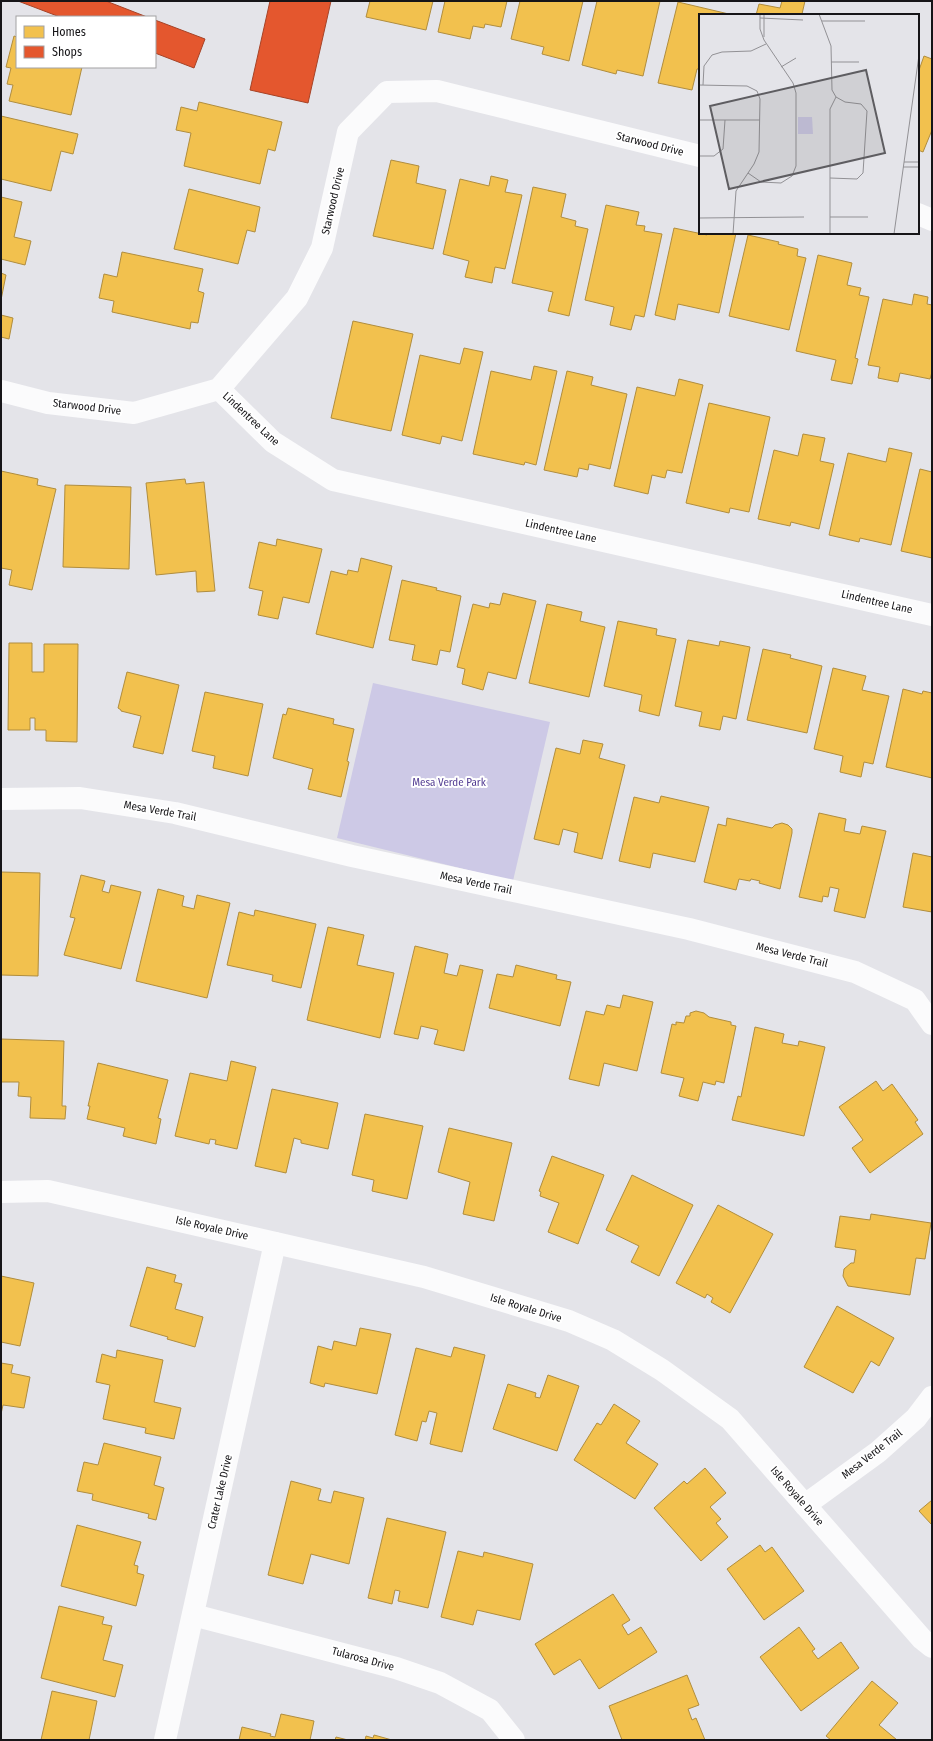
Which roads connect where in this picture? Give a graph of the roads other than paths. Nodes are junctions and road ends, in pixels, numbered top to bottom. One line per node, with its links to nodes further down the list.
1 (699, 156): 4 (street, Starwood Drive)
2 (919, 214): 3 (street)
3 (932, 220)
4 (219, 389): 5 (street, Starwood Drive); 6 (street, Lindentree Lane)
5 (1, 391)
6 (932, 615)
7 (1, 799): 8 (street, Mesa Verde Trail)
8 (932, 1024)
9 (1, 1192): 10 (street, Isle Royale Drive)
10 (276, 1243): 12 (street, Isle Royale Drive); 13 (street, Crater Lake Drive)
11 (932, 1397): 12 (street, Mesa Verde Trail)
12 (805, 1505): 14 (street, Isle Royale Drive)
13 (193, 1615): 15 (street, Crater Lake Drive); 16 (street, Tularosa Drive)
14 (932, 1648)
15 (165, 1740)
16 (514, 1740)

